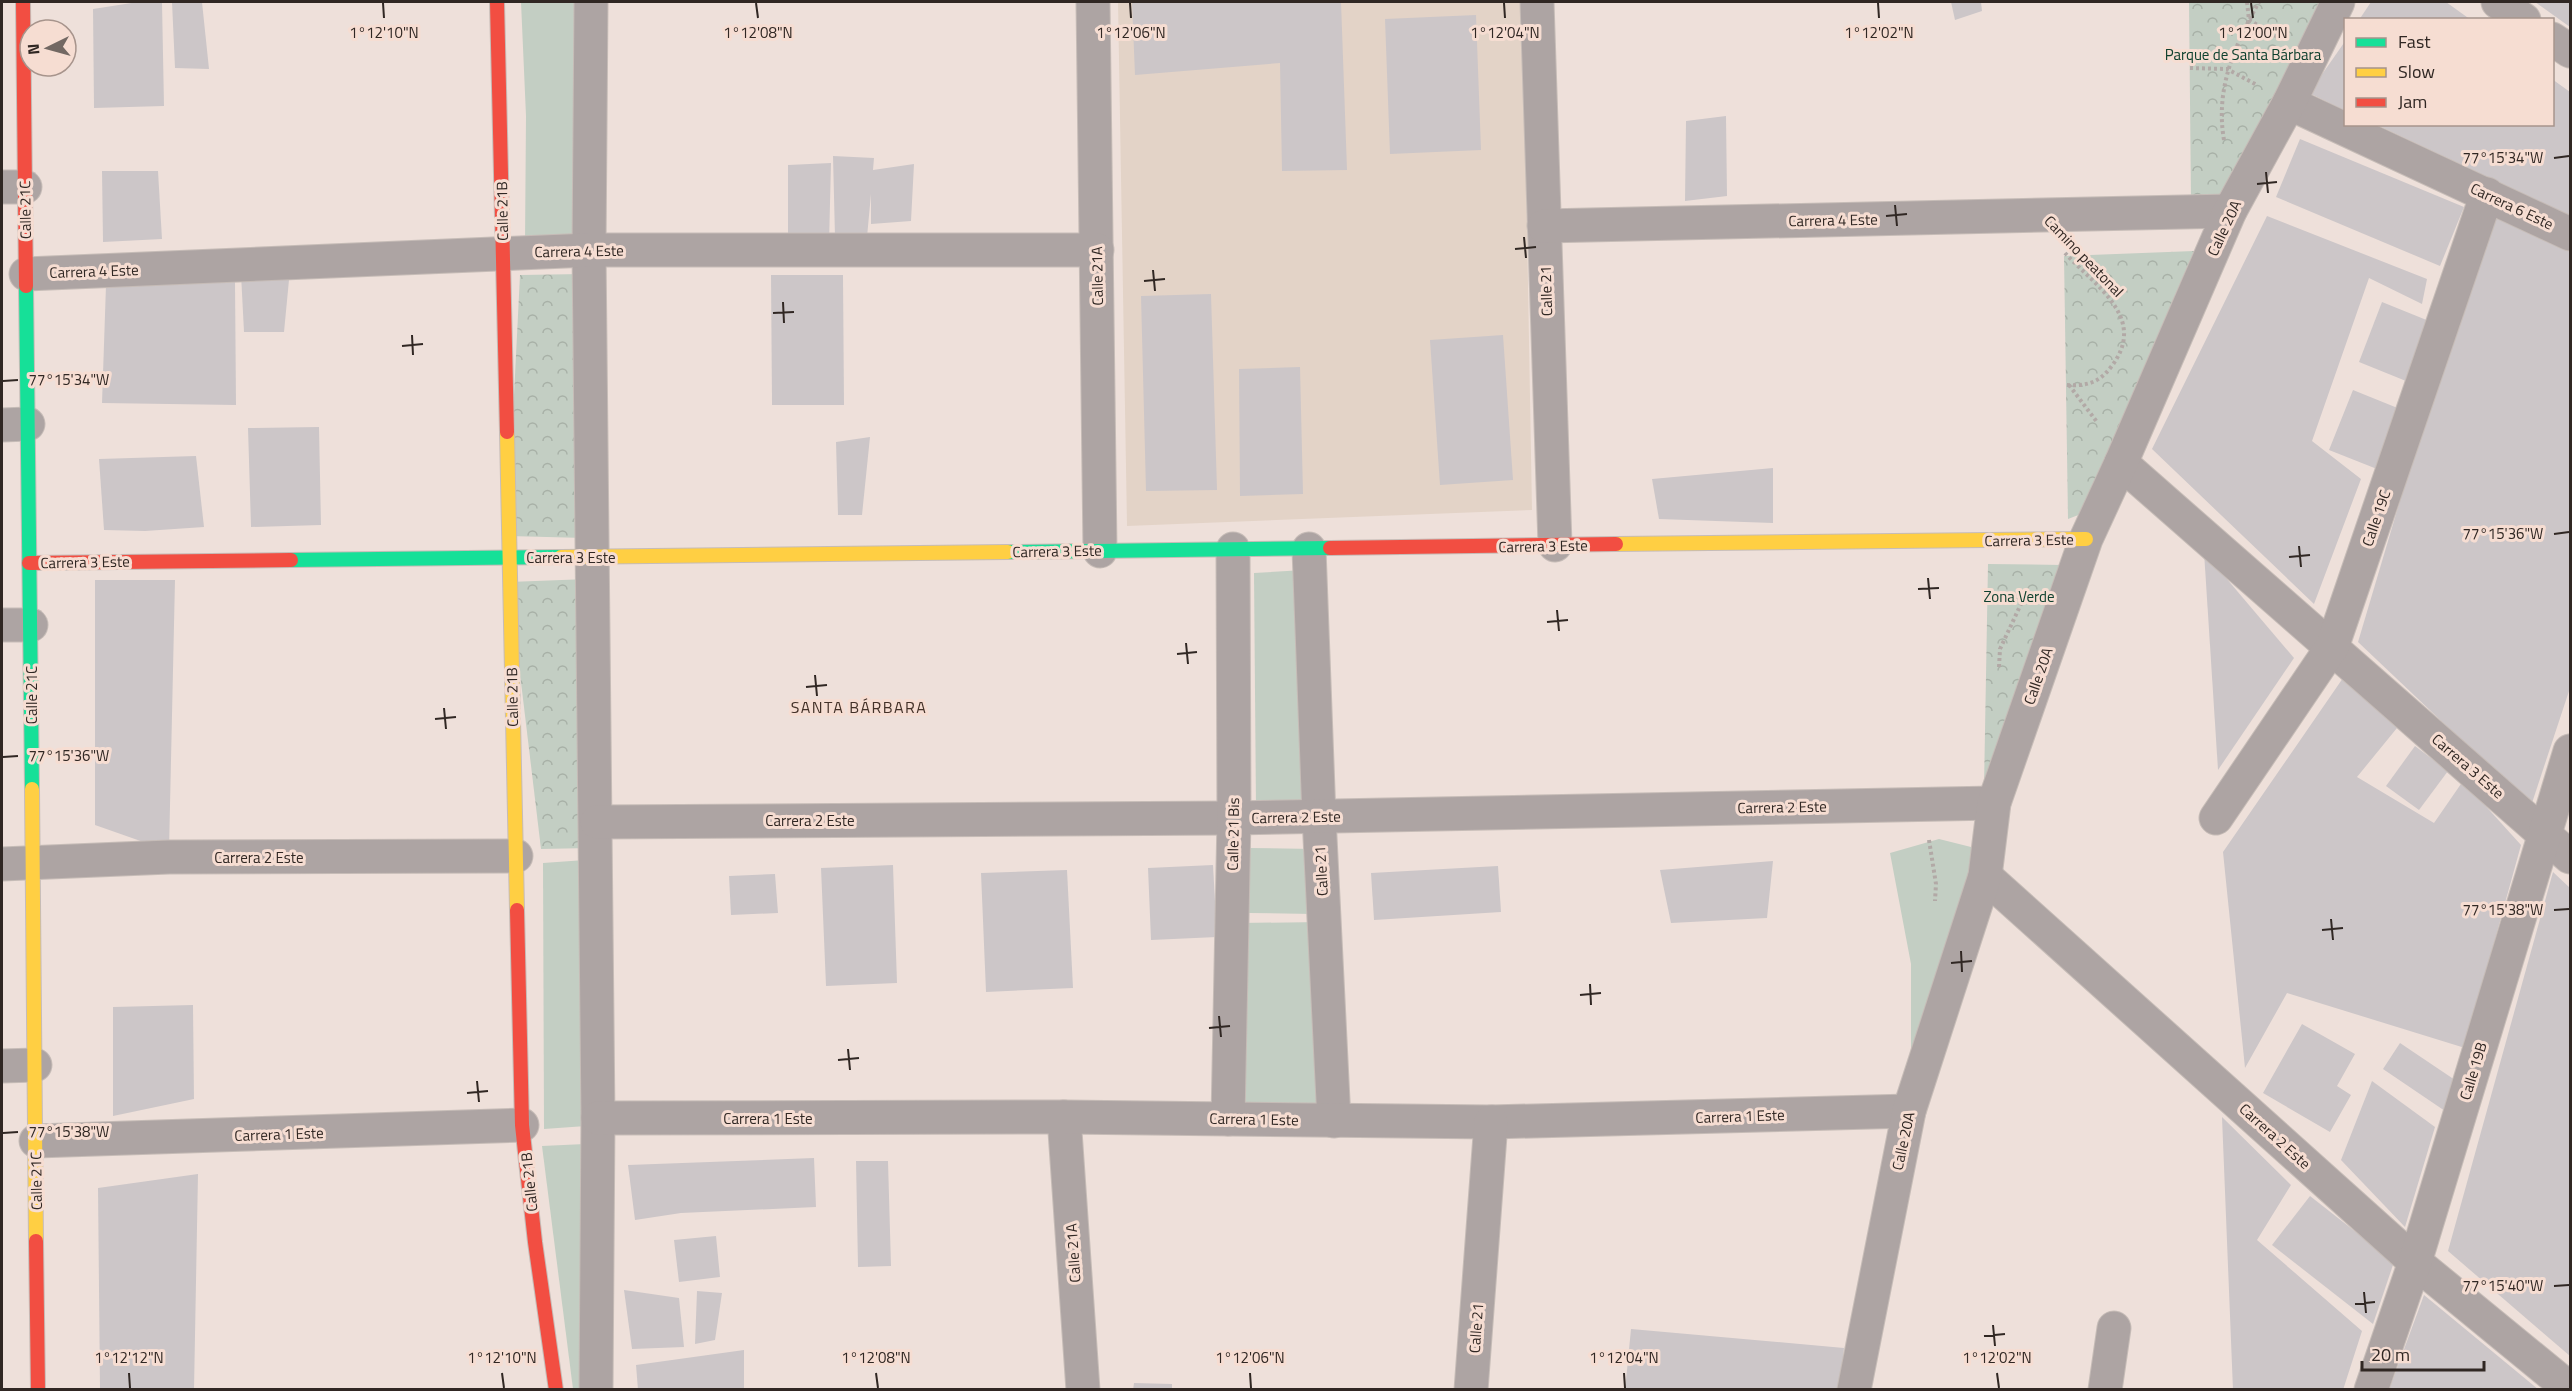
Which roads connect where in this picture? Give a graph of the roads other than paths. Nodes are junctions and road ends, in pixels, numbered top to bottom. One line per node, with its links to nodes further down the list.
1 (23, 2): 12 (street, Calle 21C)
2 (497, 2): 19 (street, Calle 21B)
3 (591, 2): 17 (street)
4 (1094, 2): 18 (street, Calle 21A)
5 (1537, 2): 15 (street, Calle 21)
6 (2338, 2): 11 (street, Calle 20A)
7 (2498, 2): 8 (street)
8 (2521, 18)
9 (2554, 40): 10 (street)
10 (2571, 51)
11 (2289, 103): 13 (street, Carrera 6 Este); 14 (street, Calle 20A)
12 (13, 187): 20 (street, Calle 21C)
13 (2487, 194): 16 (street, Carrera 6 Este); 32 (street, Calle 19C)
14 (2230, 211): 15 (street, Carrera 4 Este); 22 (street, Calle 20A)
15 (1544, 226): 24 (street, Calle 21)
16 (2571, 234)
17 (589, 250): 18 (street, Carrera 4 Este); 19 (street, Carrera 4 Este); 28 (street)
18 (1097, 250): 27 (street, Calle 21A)
19 (502, 253): 20 (street, Carrera 4 Este); 29 (street, Calle 21B)
20 (26, 274): 21 (street, Calle 21C)
21 (15, 425): 30 (street, Calle 21C)
22 (2121, 463): 23 (street, Calle 20A); 32 (street, Carrera 3 Este)
23 (2086, 539): 24 (street, Carrera 3 Este); 34 (street, Calle 20A)
24 (1555, 545): 26 (street, Carrera 3 Este)
25 (1233, 549): 26 (street, Carrera 3 Este); 27 (street, Carrera 3 Este); 36 (street, Calle 21 Bis)
26 (1310, 549): 35 (street, Calle 21)
27 (1100, 551): 28 (street, Carrera 3 Este)
28 (592, 556): 29 (street, Carrera 3 Este); 38 (street)
29 (509, 557): 30 (street, Carrera 3 Este); 40 (street, Calle 21B)
30 (29, 563): 31 (street, Calle 21C)
31 (16, 625): 42 (street, Calle 21C)
32 (2332, 647): 37 (street, Calle 19C); 39 (street, Carrera 3 Este)
33 (2571, 751): 39 (street, Calle 19B)
34 (1994, 804): 35 (street, Carrera 2 Este); 43 (street, Calle 20A)
35 (1319, 817): 36 (street, Carrera 2 Este); 50 (street, Calle 21)
36 (1234, 818): 38 (street, Carrera 2 Este); 49 (street, Calle 21 Bis)
37 (2216, 818)
38 (597, 822): 48 (street)
39 (2545, 833): 41 (street, Carrera 3 Este); 54 (street, Calle 19B)
40 (516, 856): 42 (street, Carrera 2 Este); 52 (street, Calle 21B)
41 (2571, 856)
42 (17, 864): 44 (street, Calle 21C)
43 (1985, 876): 46 (street, Calle 20A); 54 (street, Carrera 2 Este)
44 (35, 1065): 45 (street); 53 (street, Calle 21C)
45 (2, 1066)
46 (1909, 1111): 51 (street, Carrera 1 Este); 61 (street, Calle 20A)
47 (1064, 1117): 48 (street, Carrera 1 Este); 49 (street, Carrera 1 Este); 59 (street, Calle 21A)
48 (598, 1118): 58 (street)
49 (1227, 1119): 50 (street, Carrera 1 Este)
50 (1334, 1121): 51 (street, Carrera 1 Este)
51 (1491, 1122): 60 (street, Calle 21)
52 (522, 1125): 53 (street, Carrera 1 Este); 57 (street, Calle 21B)
53 (36, 1141): 56 (street, Calle 21C)
54 (2415, 1262): 63 (street, Calle 19B); 64 (street, Carrera 2 Este)
55 (2114, 1328): 62 (street)
56 (39, 1389)
57 (556, 1389)
58 (596, 1389)
59 (1083, 1389)
60 (1471, 1389)
61 (1854, 1389)
62 (2105, 1389)
63 (2371, 1389)
64 (2571, 1389)

